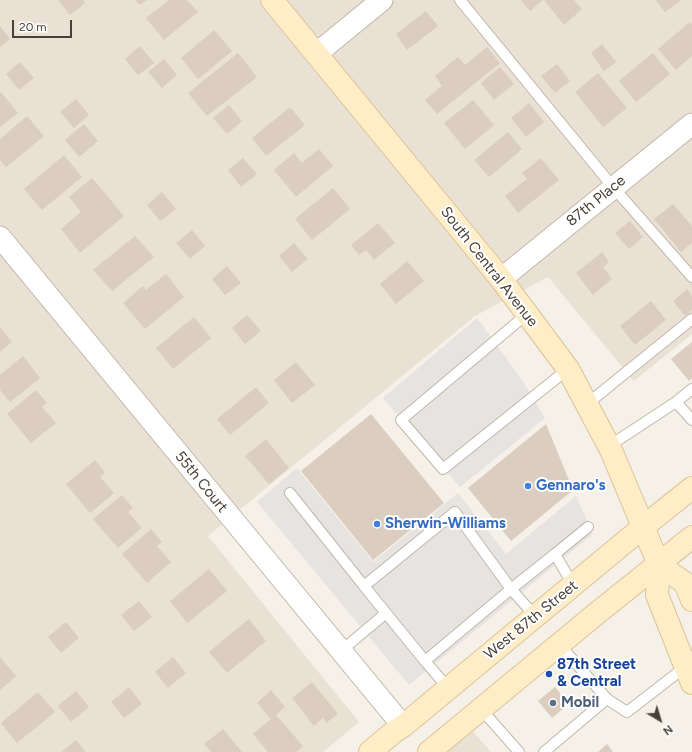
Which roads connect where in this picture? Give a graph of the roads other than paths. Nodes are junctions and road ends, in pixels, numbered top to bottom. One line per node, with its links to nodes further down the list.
1 (272, 0): 4 (street, South Central Avenue)
2 (382, 0): 4 (street)
3 (460, 0): 6 (lane)
4 (316, 54): 9 (street, South Central Avenue)
5 (692, 124): 6 (street, 87th Place)
6 (613, 187): 8 (lane); 9 (street, 87th Place)
7 (0, 237): 32 (street, 55th Court)
8 (692, 277)
9 (501, 279): 10 (street, South Central Avenue)
10 (527, 314): 12 (street, South Central Avenue); 12 (lane)
11 (692, 319): 15 (lane)
12 (568, 369): 15 (street, South Central Avenue)
13 (692, 389): 14 (lane)
14 (676, 402): 16 (lane); 17 (lane)
15 (587, 404): 17 (street, South Central Avenue)
16 (692, 420)
17 (609, 446): 21 (street, South Central Avenue)
18 (692, 488): 21 (street, West 87th Street)
19 (290, 493): 26 (lane)
20 (588, 527): 23 (lane)
21 (643, 527): 24 (street, South Central Avenue); 25 (street, West 87th Street)
22 (692, 537): 24 (street)
23 (555, 554): 25 (lane); 27 (lane)
24 (658, 565): 28 (street); 31 (street); 34 (street, South Central Avenue)
25 (573, 585): 30 (street, West 87th Street)
26 (364, 586): 27 (lane); 29 (lane)
27 (512, 589): 30 (lane); 33 (lane)
28 (692, 600)
29 (386, 613): 32 (lane); 33 (lane)
30 (535, 616): 35 (street, West 87th Street)
31 (560, 645): 36 (lane); 37 (street)
32 (341, 651): 38 (street, 55th Court)
33 (425, 661): 35 (lane)
34 (688, 675): 36 (lane)
35 (448, 688): 38 (street, West 87th Street)
36 (607, 699): 42 (lane)
37 (481, 709): 40 (street); 41 (lane)
38 (403, 726): 39 (street, West 87th Street)
39 (370, 752)
40 (429, 752)
41 (519, 752)
42 (544, 752)

